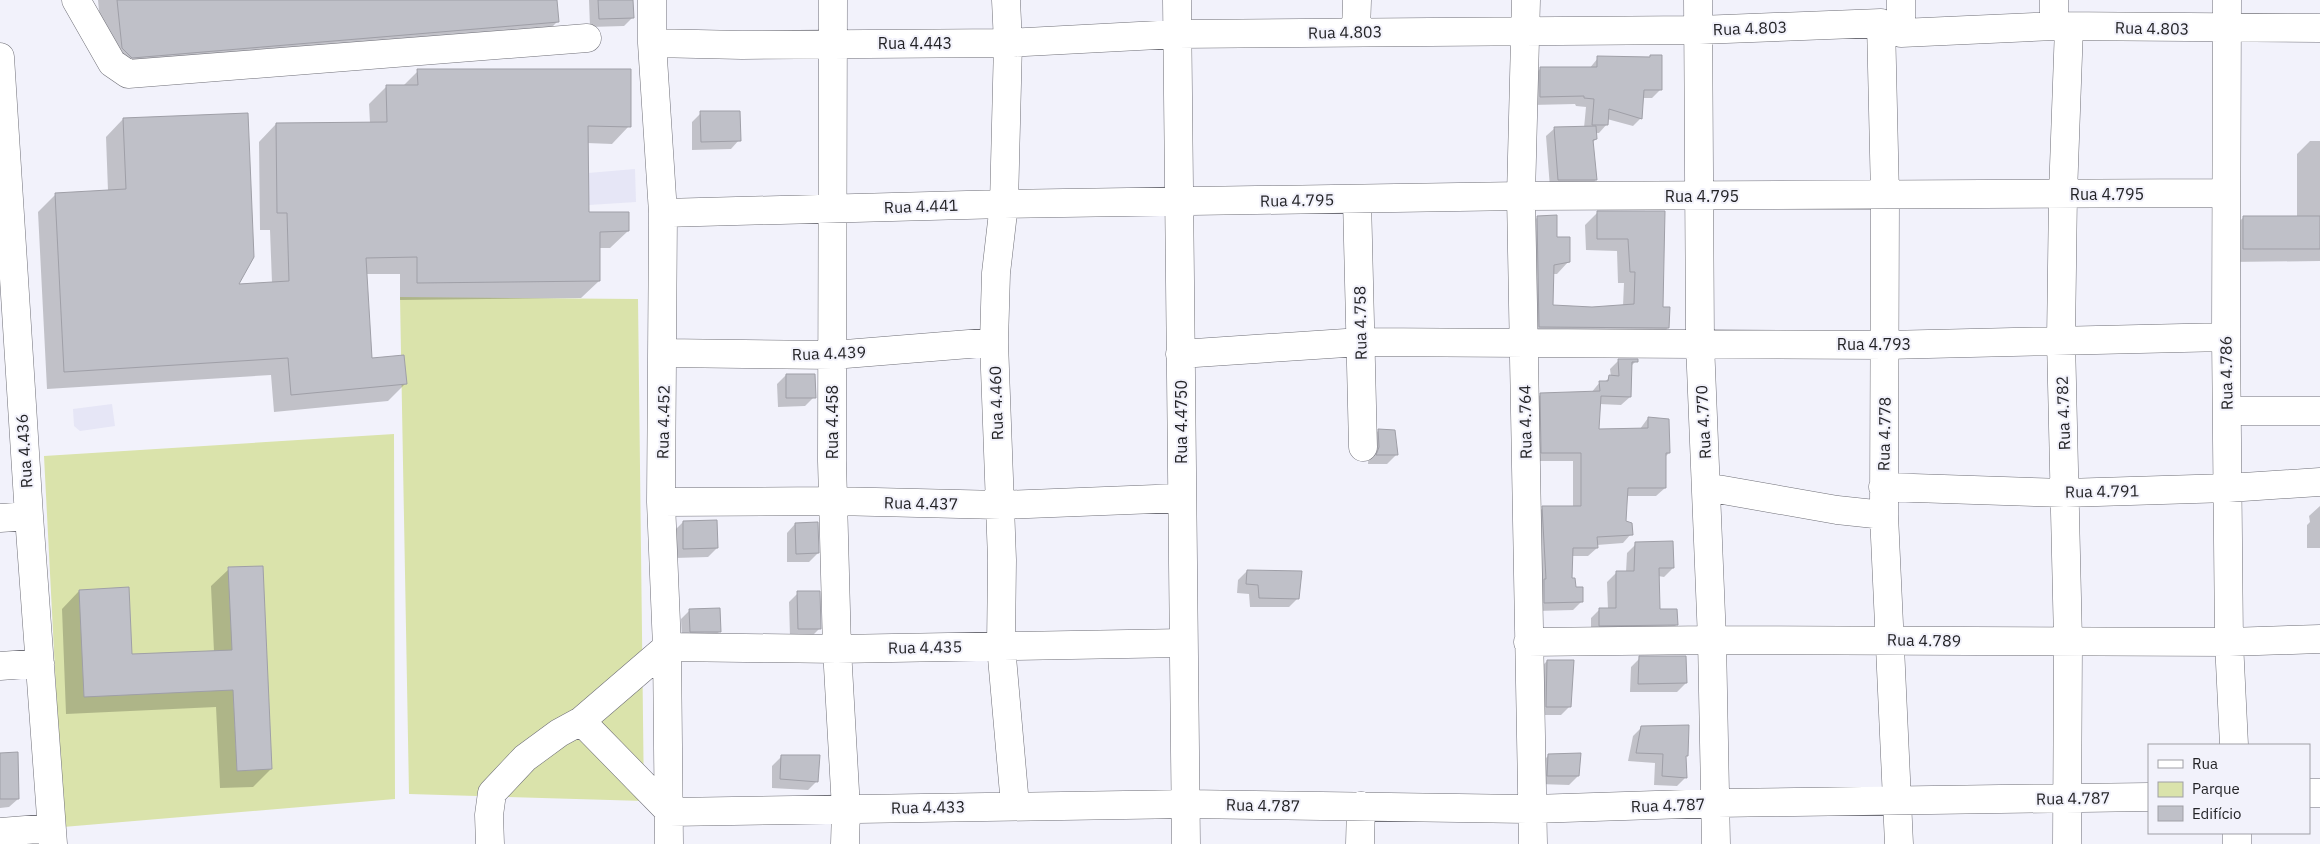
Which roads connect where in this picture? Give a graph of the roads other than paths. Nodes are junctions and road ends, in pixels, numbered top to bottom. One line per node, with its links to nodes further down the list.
1 (76, 0): 19 (street)
2 (652, 0): 20 (street, Rua 4.452)
3 (833, 0): 21 (street, Rua 4.458)
4 (1006, 0): 22 (street, Rua 4.460)
5 (1177, 0): 18 (street, Rua 4.4750)
6 (1357, 0): 17 (street)
7 (1526, 0): 15 (street, Rua 4.764)
8 (1698, 0): 16 (street, Rua 4.770)
9 (1901, 0): 12 (street, Rua 4.778)
10 (2227, 0): 13 (street, Rua 4.786)
11 (2059, 18): 12 (street, Rua 4.803); 13 (street, Rua 4.803); 25 (street, Rua 4.782)
12 (1891, 28): 16 (street, Rua 4.803); 28 (street, Rua 4.778)
13 (2228, 28): 14 (street, Rua 4.803); 24 (street, Rua 4.786)
14 (2320, 28)
15 (1526, 29): 16 (street, Rua 4.803); 17 (street, Rua 4.803); 26 (street, Rua 4.764)
16 (1699, 30): 27 (street, Rua 4.770)
17 (1356, 32): 18 (street, Rua 4.803)
18 (1177, 34): 22 (street, Rua 4.443); 30 (street, Rua 4.4750)
19 (587, 38)
20 (652, 43): 21 (street, Rua 4.443); 33 (street, Rua 4.452)
21 (832, 43): 22 (street, Rua 4.443); 32 (street, Rua 4.458)
22 (1008, 43): 31 (street, Rua 4.460)
23 (0, 58): 44 (street, Rua 4.436)
24 (2226, 193): 25 (street, Rua 4.795); 34 (street, Rua 4.786)
25 (2063, 194): 28 (street, Rua 4.795); 35 (street, Rua 4.782)
26 (1521, 196): 27 (street, Rua 4.795); 29 (street, Rua 4.795); 36 (street, Rua 4.764)
27 (1700, 196): 28 (street, Rua 4.795); 39 (street, Rua 4.770)
28 (1885, 196): 40 (street, Rua 4.778)
29 (1357, 199): 30 (street, Rua 4.795); 38 (street, Rua 4.758)
30 (1179, 202): 31 (street, Rua 4.441); 42 (street, Rua 4.4750)
31 (1004, 204): 32 (street, Rua 4.441); 37 (street, Rua 4.460)
32 (832, 209): 33 (street, Rua 4.441); 43 (street, Rua 4.458)
33 (663, 213): 41 (street, Rua 4.452)
34 (2226, 337): 35 (street, Rua 4.793); 45 (street, Rua 4.786)
35 (2061, 340): 40 (street, Rua 4.793); 52 (street, Rua 4.782)
36 (1523, 341): 38 (street, Rua 4.793); 39 (street, Rua 4.793); 63 (street, Rua 4.764)
37 (994, 342): 43 (street, Rua 4.439); 56 (street, Rua 4.460)
38 (1361, 342): 42 (street, Rua 4.793); 47 (street, Rua 4.758)
39 (1700, 342): 40 (street, Rua 4.793); 49 (street, Rua 4.770)
40 (1886, 345): 50 (street, Rua 4.778)
41 (664, 353): 43 (street, Rua 4.439); 55 (street, Rua 4.452)
42 (1180, 354): 53 (street, Rua 4.4750)
43 (833, 355): 54 (street, Rua 4.458)
44 (9, 362): 57 (street, Rua 4.436)
45 (2227, 411): 46 (street); 51 (street, Rua 4.786)
46 (2320, 411)
47 (1363, 447)
48 (2320, 482): 51 (street, Rua 4.791)
49 (1706, 487): 58 (street); 62 (street, Rua 4.770)
50 (1883, 487): 52 (street, Rua 4.791); 58 (street, Rua 4.778)
51 (2228, 488): 52 (street, Rua 4.791); 65 (street, Rua 4.786)
52 (2065, 493): 64 (street, Rua 4.782)
53 (1181, 498): 56 (street, Rua 4.437); 66 (street, Rua 4.4750)
54 (834, 501): 55 (street, Rua 4.437); 56 (street, Rua 4.437); 69 (street, Rua 4.458)
55 (661, 502): 68 (street, Rua 4.452)
56 (1001, 505): 67 (street, Rua 4.460)
57 (29, 516): 59 (street); 70 (street, Rua 4.436)
58 (1884, 516): 60 (street, Rua 4.778)
59 (0, 518)
60 (1891, 639): 62 (street, Rua 4.789); 64 (street, Rua 4.789); 76 (street, Rua 4.778)
61 (2320, 639): 65 (street, Rua 4.789)
62 (1712, 640): 63 (street, Rua 4.789); 78 (street, Rua 4.770)
63 (1528, 642): 82 (street, Rua 4.764)
64 (2068, 642): 65 (street, Rua 4.789); 75 (street, Rua 4.782)
65 (2229, 642): 73 (street, Rua 4.786)
66 (1183, 643): 67 (street, Rua 4.435); 77 (street, Rua 4.4750)
67 (1001, 646): 69 (street, Rua 4.435); 79 (street, Rua 4.460)
68 (667, 647): 69 (street, Rua 4.435); 72 (street); 83 (street, Rua 4.452)
69 (837, 648): 81 (street, Rua 4.458)
70 (40, 663): 71 (street); 85 (street, Rua 4.436)
71 (0, 666)
72 (581, 721): 83 (street); 86 (street)
73 (2234, 744)
74 (2148, 797): 75 (street, Rua 4.787)
75 (2068, 799): 76 (street, Rua 4.787); 94 (street, Rua 4.782)
76 (1898, 801): 78 (street, Rua 4.787); 93 (street, Rua 4.778)
77 (1187, 804): 79 (street, Rua 4.433); 80 (street, Rua 4.787); 89 (street, Rua 4.4750)
78 (1717, 804): 82 (street, Rua 4.787); 92 (street, Rua 4.770)
79 (1015, 805): 81 (street, Rua 4.433)
80 (1361, 806): 82 (street, Rua 4.787); 90 (street)
81 (846, 809): 83 (street, Rua 4.433); 88 (street, Rua 4.458)
82 (1532, 809): 91 (street, Rua 4.764)
83 (670, 812): 87 (street, Rua 4.452)
84 (0, 832): 85 (street)
85 (52, 836)
86 (490, 844)
87 (669, 844)
88 (845, 844)
89 (1186, 844)
90 (1360, 844)
91 (1533, 844)
92 (1716, 844)
93 (1898, 844)
94 (2067, 844)

